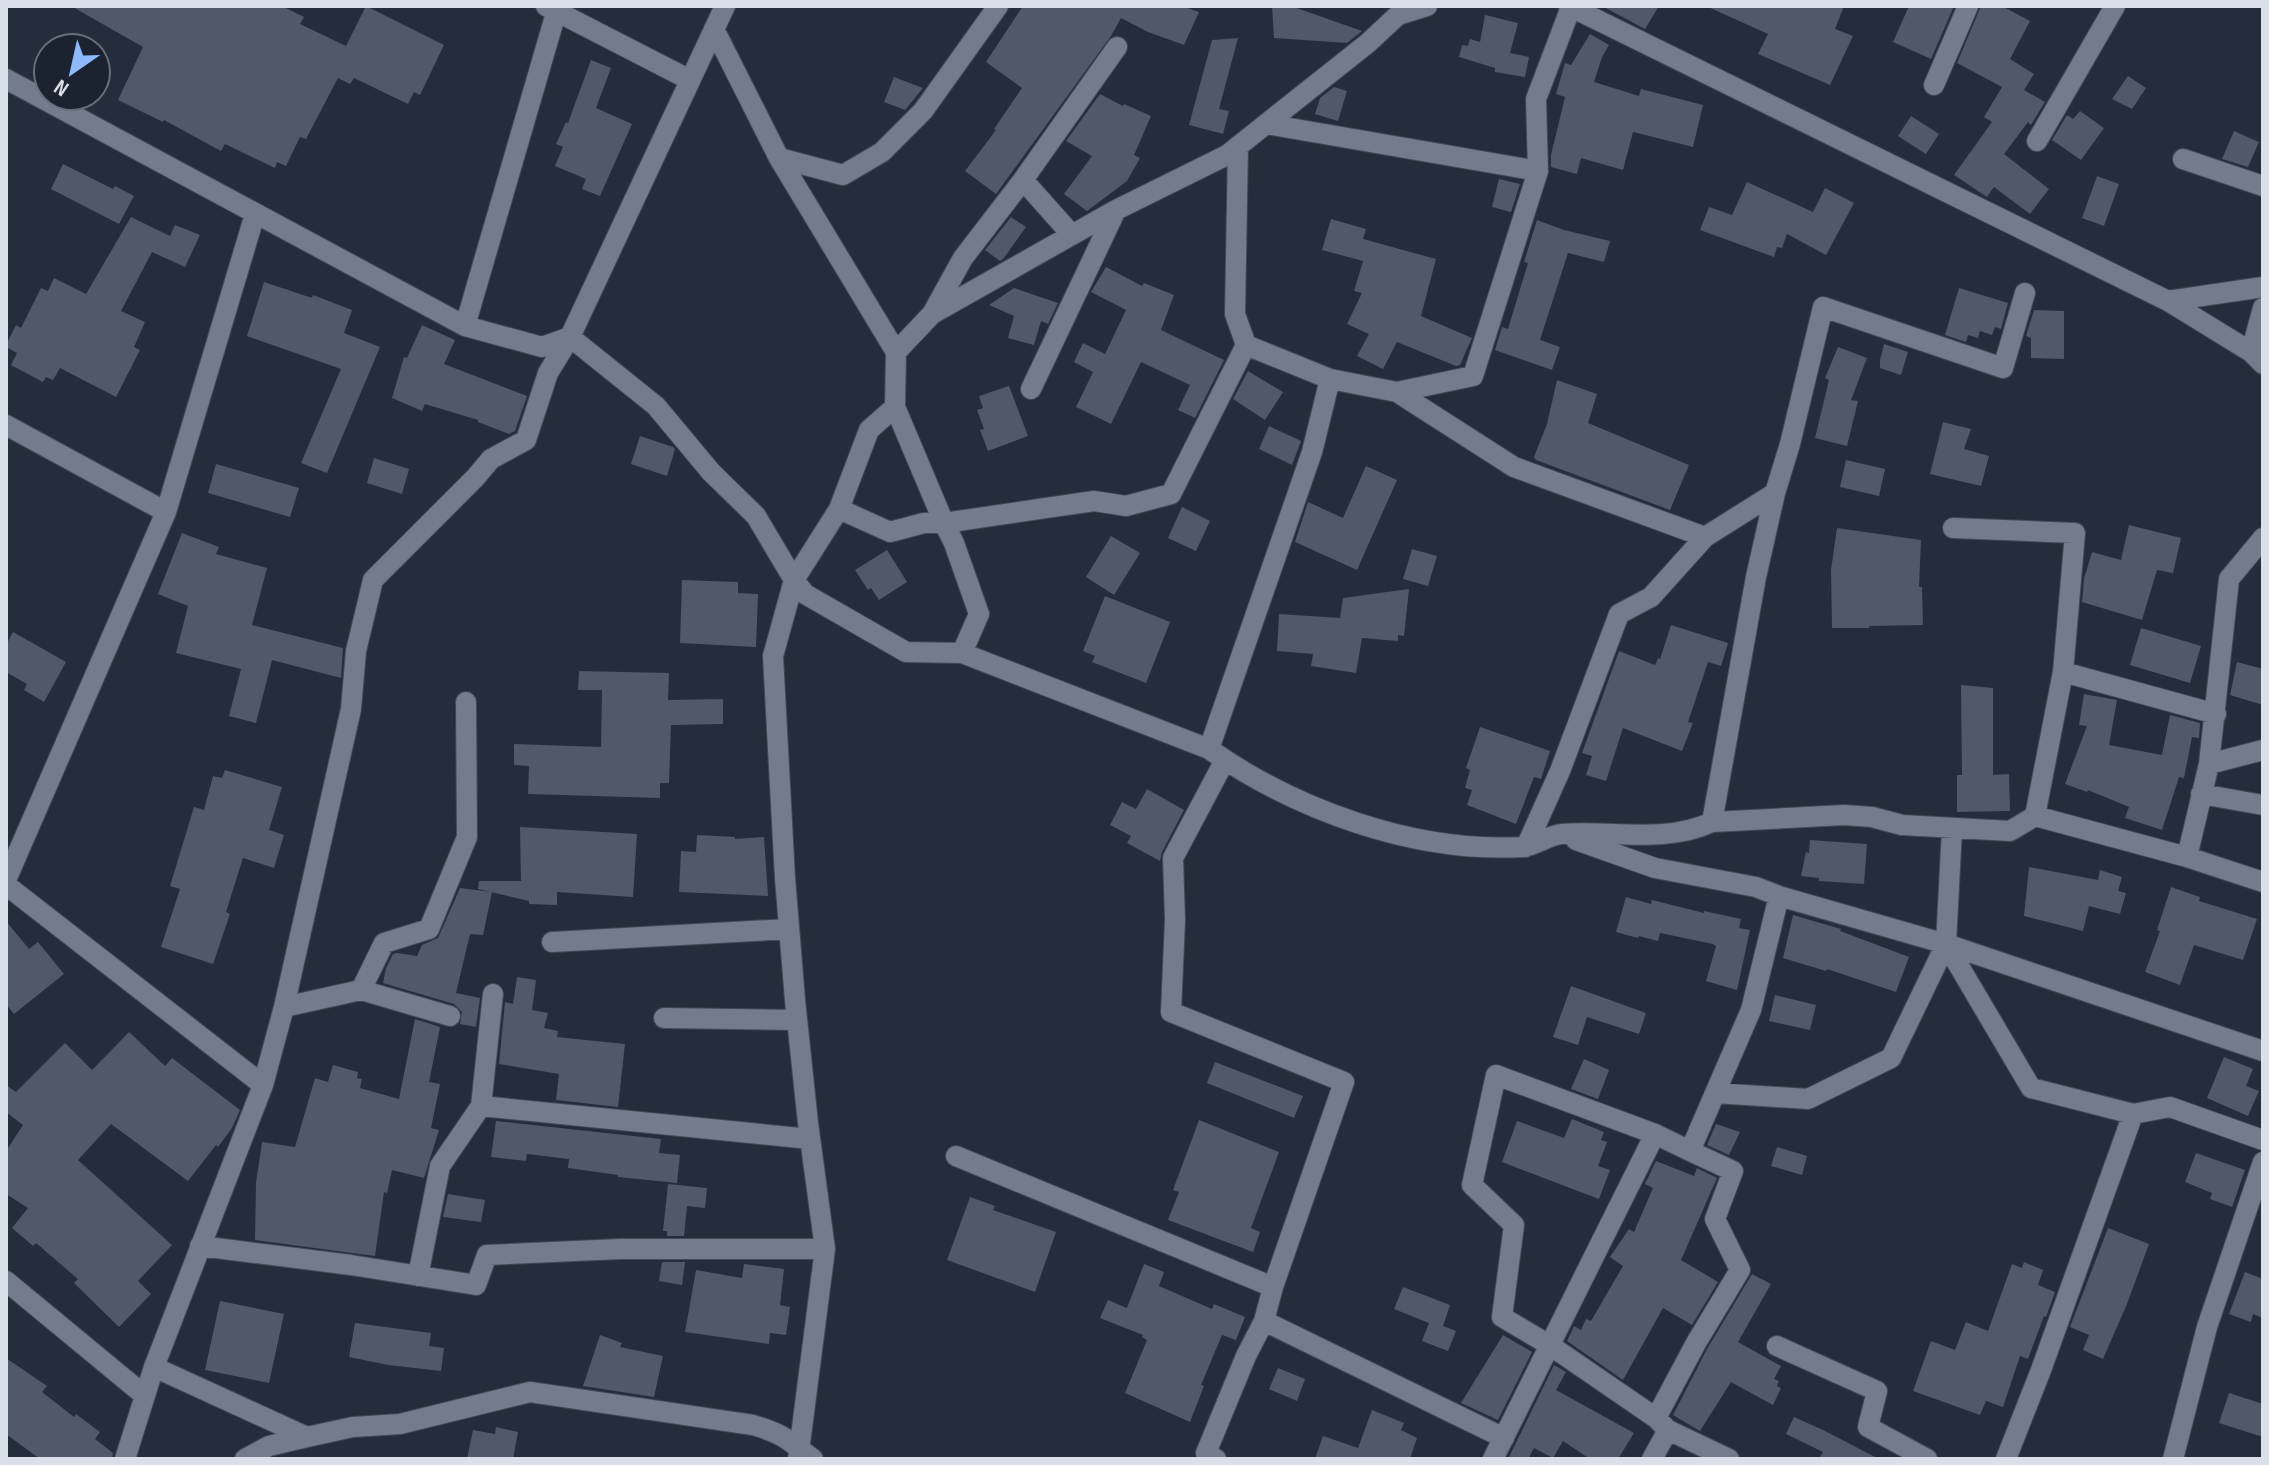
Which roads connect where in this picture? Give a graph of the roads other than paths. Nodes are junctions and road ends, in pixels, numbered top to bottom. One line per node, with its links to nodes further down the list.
1 (725, 6): 8 (street)
2 (998, 6): 16 (street)
3 (1427, 6): 13 (street)
4 (1968, 6): 12 (street)
5 (2115, 6): 14 (street)
6 (1570, 7): 18 (street); 26 (street)
7 (554, 8): 11 (street); 29 (street)
8 (714, 29): 11 (street); 16 (street)
9 (1117, 47): 19 (street)
10 (6, 79): 22 (street)
11 (690, 80): 30 (street)
12 (1934, 85)
13 (1266, 124): 15 (street); 18 (street)
14 (2037, 141)
15 (1238, 146): 21 (street); 31 (street)
16 (779, 158): 32 (street)
17 (2183, 159): 20 (street)
18 (1538, 171): 36 (street)
19 (1023, 180): 23 (street); 28 (street)
20 (2263, 186)
21 (1116, 210): 23 (street); 35 (street)
22 (255, 214): 29 (street); 41 (street)
23 (1072, 235): 28 (street)
24 (2263, 287): 26 (street)
25 (2025, 293): 39 (street)
26 (2168, 301): 33 (street)
27 (2263, 308): 33 (street)
28 (932, 314): 32 (street)
29 (465, 326): 30 (street)
30 (570, 337): 46 (street); 70 (street)
31 (1246, 345): 34 (street); 42 (street)
32 (896, 352): 37 (street)
33 (2257, 358)
34 (1330, 379): 36 (street); 52 (street)
35 (1031, 389)
36 (1397, 392): 44 (street)
37 (895, 407): 40 (street); 42 (street)
38 (6, 425): 41 (street)
39 (1775, 493): 44 (street); 57 (street)
40 (839, 509): 42 (street); 46 (street)
41 (166, 512): 62 (street)
42 (944, 523): 47 (street)
43 (1953, 528): 48 (street)
44 (1705, 537): 60 (street)
45 (2263, 538): 50 (street)
46 (794, 580): 47 (street); 65 (street)
47 (962, 653): 52 (street)
48 (2063, 672): 50 (street); 56 (street)
49 (466, 702): 68 (street)
50 (2216, 714): 53 (street)
51 (2263, 750): 53 (street)
52 (1217, 754): 60 (street); 89 (street)
53 (2209, 764): 54 (street)
54 (2201, 794): 55 (street); 61 (street)
55 (2263, 805)
56 (2035, 816): 58 (street); 61 (street)
57 (1712, 822): 58 (street); 59 (street)
58 (1952, 829): 67 (street)
59 (1559, 834): 60 (street); 64 (street)
60 (1526, 847)
61 (2187, 857): 63 (street)
62 (6, 882): 75 (street)
63 (2263, 882)
64 (1779, 896): 67 (street); 76 (street)
65 (789, 929): 66 (street); 73 (street)
66 (552, 942)
67 (1946, 944): 74 (street); 76 (street); 78 (street)
68 (361, 990): 70 (street); 71 (street)
69 (493, 994): 77 (street)
70 (284, 1007): 75 (street)
71 (450, 1016)
72 (664, 1018): 73 (street)
73 (797, 1020): 80 (street)
74 (2263, 1051)
75 (263, 1085): 85 (street)
76 (1715, 1093): 82 (street)
77 (481, 1106): 80 (street); 87 (street)
78 (2133, 1114): 81 (street); 106 (street)
79 (1655, 1134): 82 (street); 91 (street); 91 (street)
80 (810, 1139): 86 (street)
81 (2263, 1140)
82 (1690, 1151): 95 (street)
83 (956, 1156): 89 (street)
84 (2263, 1162): 107 (street)
85 (200, 1246): 87 (street); 93 (street)
86 (825, 1249): 87 (street); 98 (street)
87 (418, 1276)
88 (6, 1281): 94 (street)
89 (1273, 1287): 90 (street)
90 (1264, 1321): 97 (street); 101 (street)
91 (1551, 1346): 95 (street); 97 (street)
92 (1777, 1346): 105 (street)
93 (154, 1367): 94 (street); 96 (street)
94 (144, 1395): 99 (street)
95 (1662, 1424): 103 (street); 104 (street)
96 (307, 1437): 98 (street); 100 (street)
97 (1504, 1438): 102 (street)
98 (803, 1456)
99 (125, 1459)
100 (245, 1459)
101 (1216, 1459)
102 (1493, 1459)
103 (1652, 1459)
104 (1729, 1459)
105 (1927, 1459)
106 (2006, 1459)
107 (2173, 1459)

